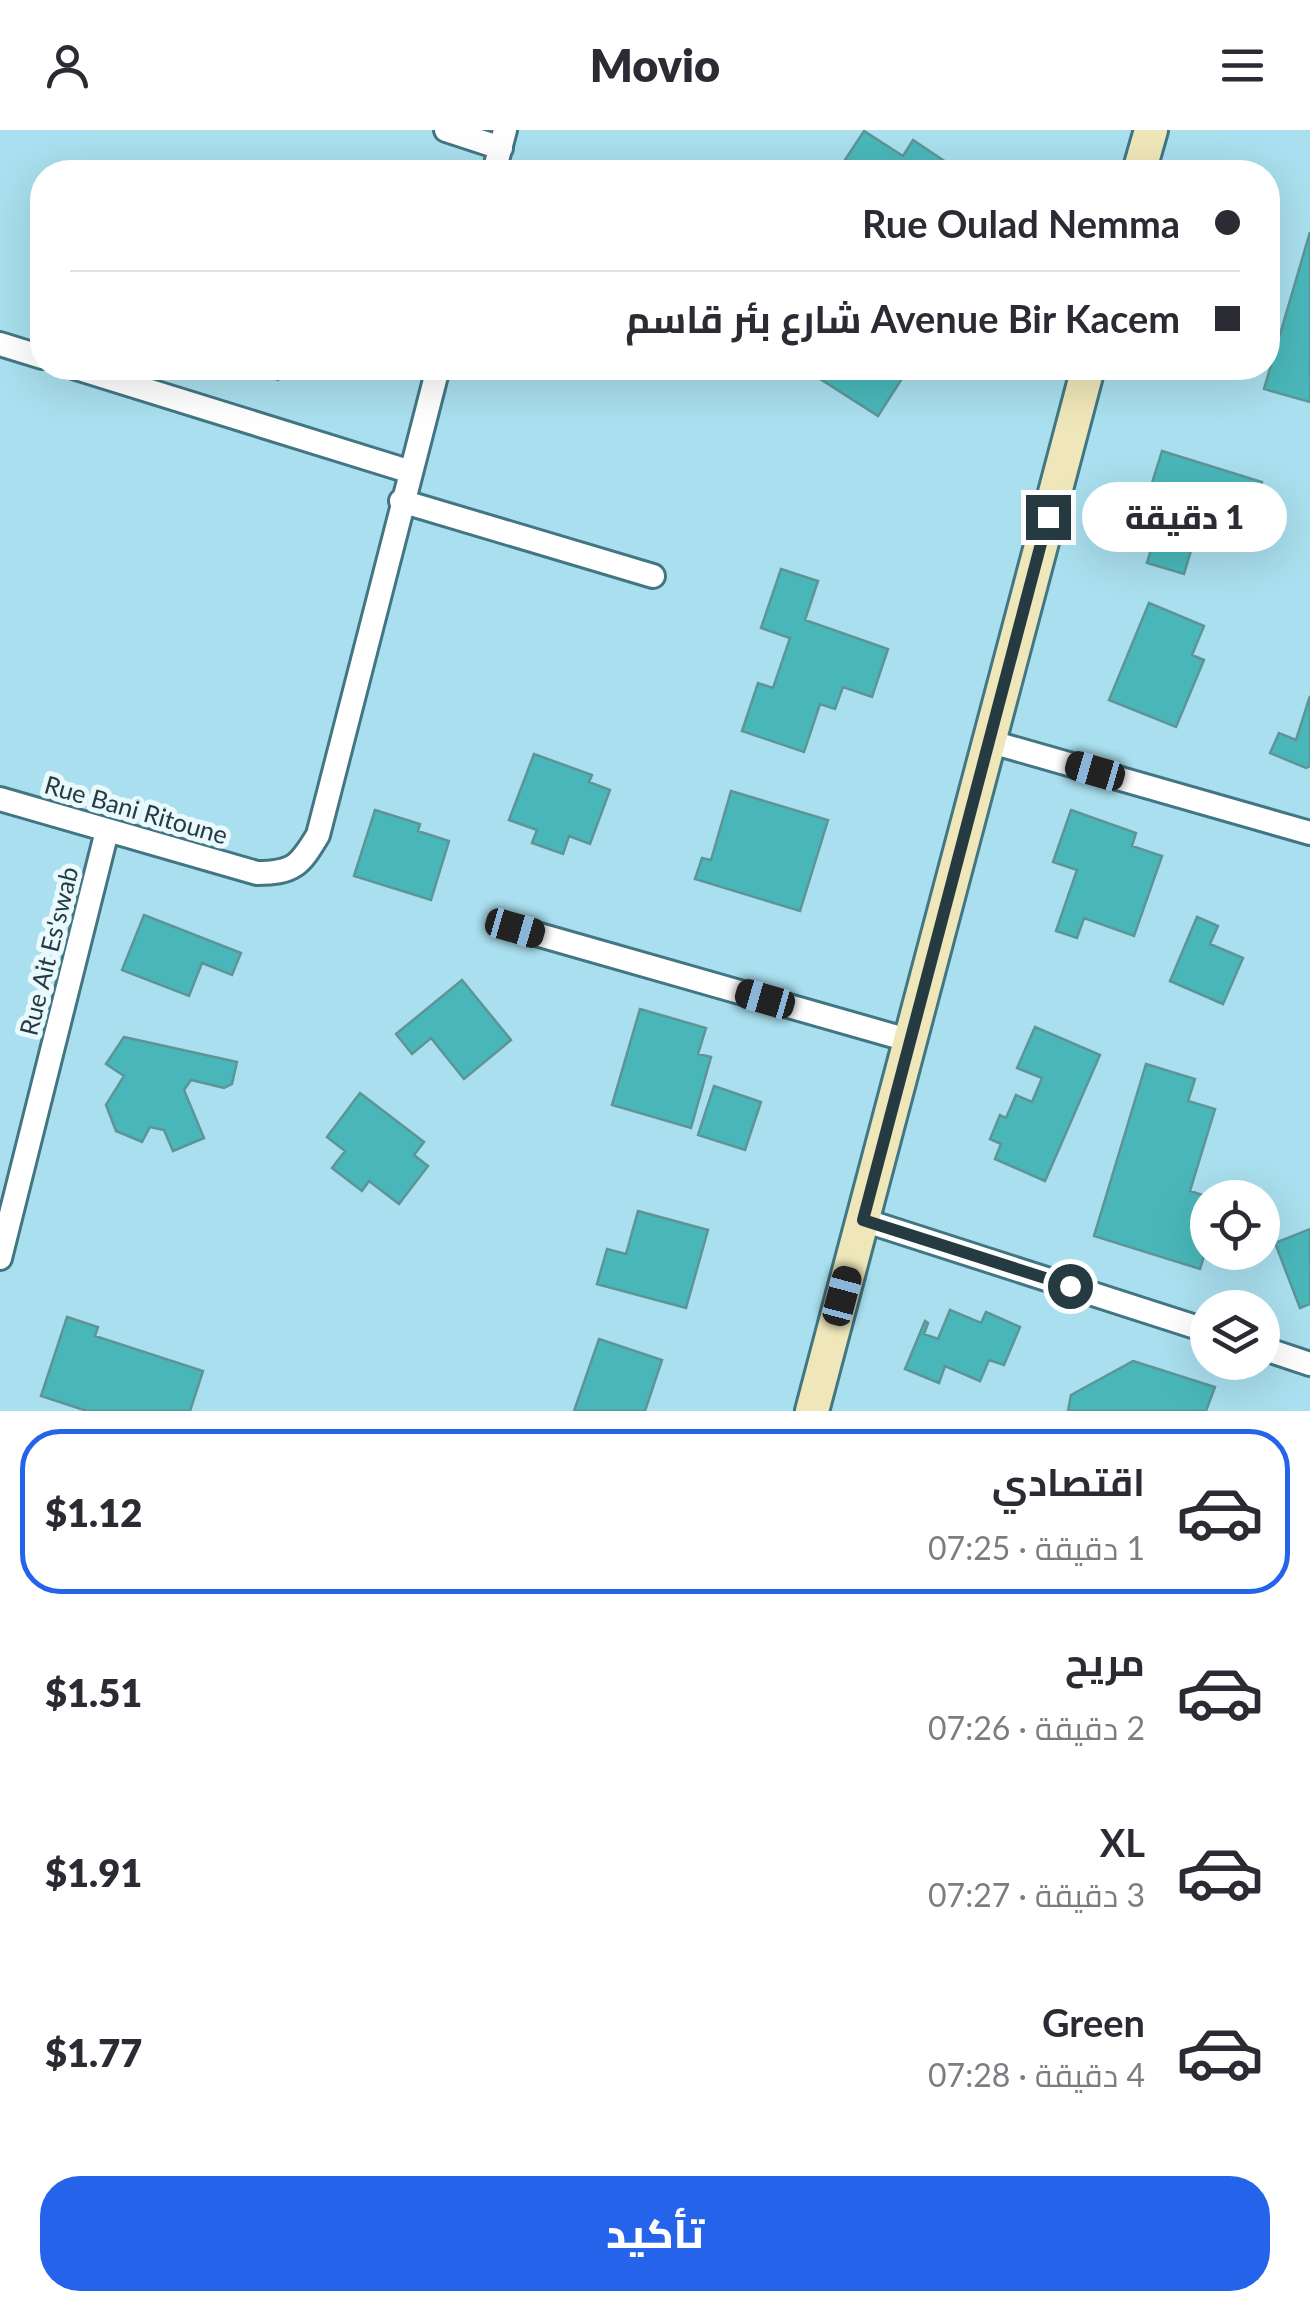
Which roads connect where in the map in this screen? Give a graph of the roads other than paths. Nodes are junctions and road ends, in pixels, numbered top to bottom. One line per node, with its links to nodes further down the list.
1 (446, 130): 3 (street)
2 (1152, 130): 4 (street)
3 (503, 139)
4 (1143, 160)
5 (0, 344): 6 (street)
6 (30, 353)
7 (115, 380): 10 (street)
8 (435, 380): 10 (street)
9 (1085, 380): 13 (street)
10 (408, 471): 11 (street)
11 (401, 501): 12 (street); 15 (street, Rue Bani Ritoune)
12 (653, 576)
13 (988, 740): 16 (street); 18 (street)
14 (0, 799): 15 (street, Rue Bani Ritoune)
15 (107, 831): 20 (street, Rue Ait Es'swab)
16 (1310, 833)
17 (515, 928): 18 (street)
18 (908, 1040): 19 (street)
19 (863, 1220): 21 (street); 24 (street)
20 (0, 1258)
21 (1190, 1325)
22 (1280, 1354): 23 (street)
23 (1310, 1364)
24 (812, 1411)

